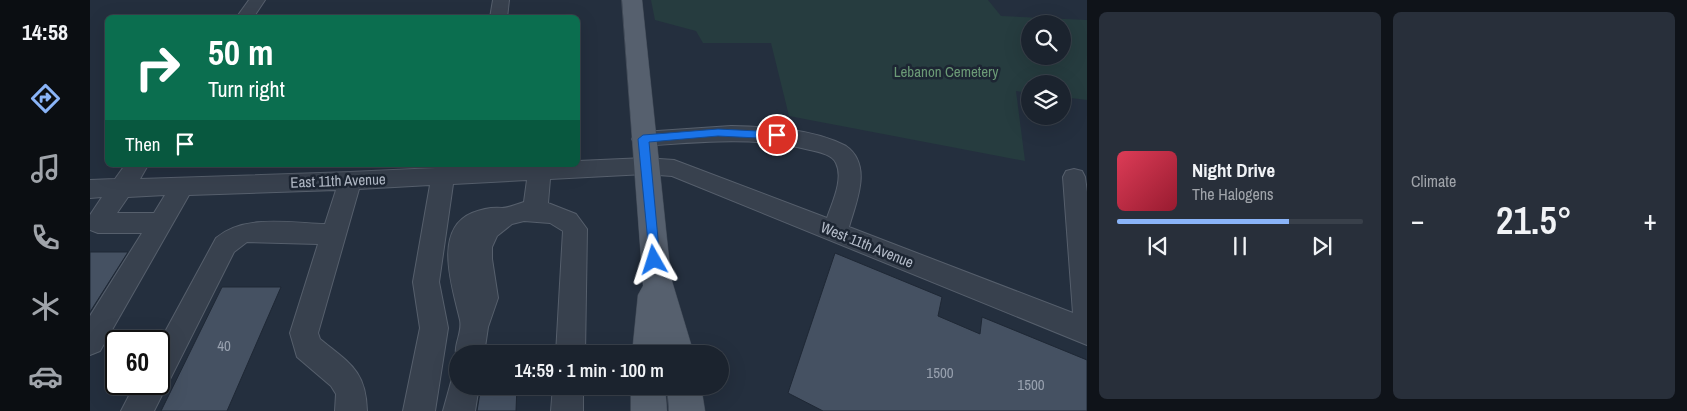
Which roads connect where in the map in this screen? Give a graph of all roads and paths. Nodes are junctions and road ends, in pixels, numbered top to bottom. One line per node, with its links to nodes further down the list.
1 (257, 0): 4 (street)
2 (501, 0): 5 (street)
3 (632, 0): 6 (main road)
4 (246, 15)
5 (498, 15)
6 (643, 139): 7 (main road); 19 (street)
7 (645, 166): 10 (street, East 11th Avenue); 19 (street, West 11th Avenue); 21 (main road)
8 (136, 167): 15 (street)
9 (472, 170): 10 (street, East 11th Avenue); 11 (street, East 11th Avenue)
10 (539, 171): 17 (street)
11 (443, 176): 13 (street, East 11th Avenue); 37 (street)
12 (1074, 176): 22 (street)
13 (350, 181): 14 (street, East 11th Avenue); 20 (street)
14 (182, 187): 15 (street, East 11th Avenue); 18 (street)
15 (120, 188): 16 (street, East 11th Avenue); 18 (street)
16 (90, 189)
17 (536, 211): 25 (street); 26 (street)
18 (161, 223): 24 (street)
19 (835, 232): 23 (street, West 11th Avenue)
20 (335, 234): 29 (street); 36 (street)
21 (656, 278): 27 (main road); 28 (main road)
22 (1087, 320)
23 (1087, 332)
24 (90, 342)
25 (471, 345)
26 (570, 345)
27 (650, 345)
28 (674, 345)
29 (170, 351)
30 (146, 395): 35 (street)
31 (463, 395): 38 (street)
32 (568, 395): 39 (street)
33 (648, 395): 40 (main road)
34 (685, 395): 41 (main road)
35 (137, 411)
36 (351, 411)
37 (419, 411)
38 (460, 411)
39 (567, 411)
40 (649, 411)
41 (687, 411)

